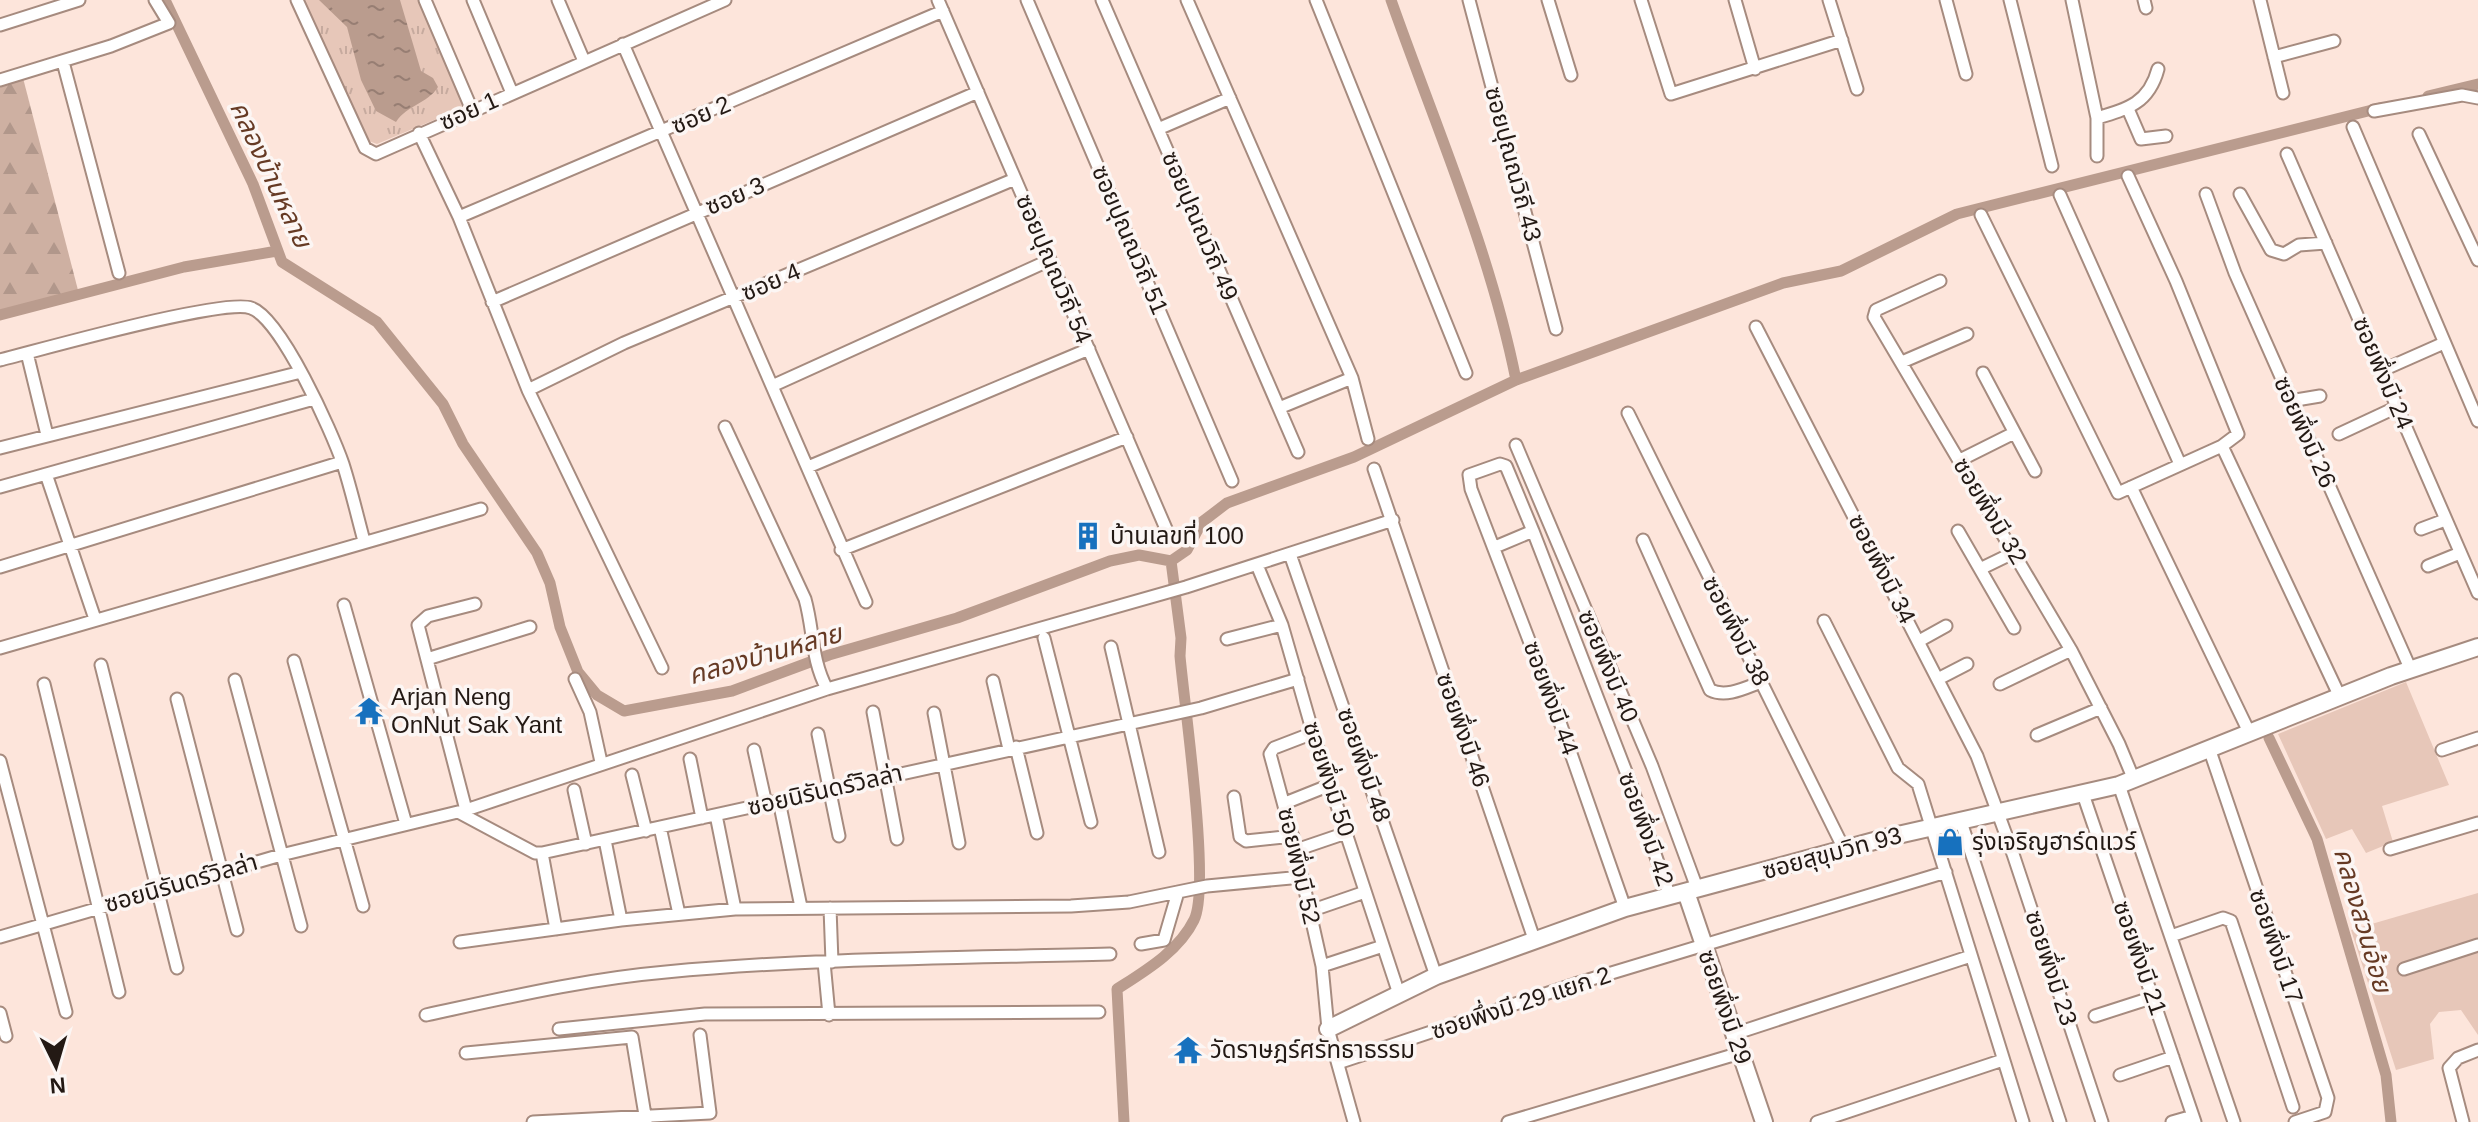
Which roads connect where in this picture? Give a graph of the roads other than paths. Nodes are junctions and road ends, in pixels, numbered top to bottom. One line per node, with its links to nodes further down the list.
1 (79, 0): 22 (street)
2 (155, 0): 28 (street)
3 (297, 0): 47 (street, ซอย 1)
4 (425, 0): 41 (street)
5 (473, 0): 36 (street)
6 (558, 0): 27 (street)
7 (725, 0): 25 (street, ซอย 1)
8 (1027, 0): 107 (street, ซอยปุณณวิถี 51)
9 (1102, 0): 45 (street, ซอยปุณณวิถี 49)
10 (1187, 0): 38 (street)
11 (1316, 0): 78 (street)
12 (1469, 0): 69 (street, ซอยปุณณวิถี 43)
13 (1548, 0): 32 (street)
14 (1641, 0): 29 (street)
15 (1735, 0): 29 (street)
16 (1829, 0): 23 (street)
17 (1946, 0): 31 (street)
18 (2010, 0): 52 (street)
19 (2072, 0): 43 (street)
20 (2260, 0): 26 (street)
21 (941, 6): 35 (street, ซอยปุณณวิถี 54); 46 (street, ซอย 2)
22 (0, 25)
23 (1842, 40): 29 (street); 34 (street)
24 (2334, 41): 26 (street)
25 (623, 44): 27 (street, ซอย 1); 46 (street)
26 (2274, 57): 37 (street)
27 (584, 61): 36 (street, ซอย 1)
28 (63, 62): 33 (street); 64 (street)
29 (1755, 69)
30 (2158, 69): 40 (street)
31 (1966, 74)
32 (1571, 75)
33 (0, 80)
34 (1857, 89)
35 (978, 92): 54 (street, ซอยปุณณวิถี 54); 58 (street, ซอย 3)
36 (512, 93): 41 (street, ซอย 1)
37 (2283, 93)
38 (1230, 98): 45 (street); 80 (street)
39 (2478, 98): 42 (street)
40 (2128, 109): 43 (street); 49 (street)
41 (472, 110): 47 (street, ซอย 1)
42 (2374, 111)
43 (2097, 118): 51 (street)
44 (2353, 127): 71 (street)
45 (1158, 129): 87 (street, ซอยปุณณวิถี 49)
46 (660, 132): 58 (street); 60 (street, ซอย 2)
47 (419, 133): 60 (street)
48 (2419, 134): 63 (street)
49 (2166, 136)
50 (2287, 154): 61 (street, ซอยพึ่งมี 24)
51 (2097, 156)
52 (2052, 166)
53 (2128, 176): 97 (street)
54 (1015, 179): 62 (street, ซอยปุณณวิถี 54); 66 (street, ซอย 4)
55 (2206, 194): 85 (street, ซอยพึ่งมี 26)
56 (2240, 194): 61 (street)
57 (2060, 195): 102 (street)
58 (695, 214): 66 (street); 67 (street, ซอย 3)
59 (1981, 215): 109 (street)
60 (459, 217): 67 (street)
61 (2326, 243): 76 (street, ซอยพึ่งมี 24)
62 (1050, 260): 72 (street, ซอยปุณณวิถี 54); 81 (street)
63 (2478, 260)
64 (119, 273)
65 (1940, 281): 75 (street, ซอยพึ่งมี 32)
66 (732, 298): 81 (street); 82 (street, ซอย 4)
67 (492, 302): 82 (street)
68 (1756, 327): 142 (street, ซอยพึ่งมี 34)
69 (1556, 329)
70 (1967, 334): 75 (street)
71 (2444, 343): 76 (street); 89 (street)
72 (1089, 349): 94 (street, ซอยปุณณวิถี 54); 103 (street)
73 (27, 353): 74 (street); 77 (street); 93 (street)
74 (0, 360)
75 (1902, 362): 100 (street, ซอยพึ่งมี 32)
76 (2383, 370): 86 (street, ซอยพึ่งมี 24)
77 (301, 372): 84 (street); 93 (street)
78 (1466, 373)
79 (1983, 373): 91 (street)
80 (1352, 378): 87 (street); 95 (street)
81 (772, 386): 103 (street)
82 (528, 390): 151 (street)
83 (2320, 396): 85 (street)
84 (314, 399): 101 (street); 106 (street)
85 (2290, 401): 152 (street, ซอยพึ่งมี 26)
86 (2397, 407): 92 (street); 113 (street, ซอยพึ่งมี 24)
87 (1279, 408): 99 (street, ซอยปุณณวิถี 49)
88 (1628, 413): 158 (street, ซอยพึ่งมี 38)
89 (2478, 421)
90 (725, 427): 161 (street)
91 (2014, 433): 100 (street); 105 (street)
92 (2339, 434)
93 (47, 435): 98 (street)
94 (1127, 437): 117 (street, ซอยปุณณวิถี 54); 122 (street)
95 (1368, 439)
96 (1516, 445): 225 (street, ซอยพึ่งมี 40)
97 (2222, 446): 102 (street); 162 (street)
98 (0, 448)
99 (1298, 452)
100 (1960, 460): 123 (street, ซอยพึ่งมี 32)
101 (342, 462): 119 (street); 120 (street)
102 (2180, 464): 109 (street)
103 (808, 467): 122 (street)
104 (1374, 469): 112 (street, ซอยพึ่งมี 46)
105 (2035, 471)
106 (46, 474): 108 (street); 120 (street)
107 (1232, 481)
108 (0, 487)
109 (2131, 487): 170 (street)
110 (1471, 489): 115 (street, ซอยพึ่งมี 42); 121 (street, ซอยพึ่งมี 44)
111 (481, 509): 119 (street)
112 (1393, 520): 125 (street, ซอยนิรันดร์วิลล่า); 241 (street, ซอยพึ่งมี 46)
113 (2445, 520): 114 (street); 124 (street, ซอยพึ่งมี 24)
114 (2421, 529)
115 (1533, 531): 121 (street); 225 (street, ซอยพึ่งมี 42)
116 (1958, 531): 129 (street)
117 (1170, 538)
118 (1643, 540): 158 (street)
119 (364, 541): 134 (street)
120 (71, 546): 128 (street); 134 (street)
121 (1495, 547): 230 (street, ซอยพึ่งมี 44)
122 (841, 550): 131 (street)
123 (2015, 552): 129 (street); 146 (street, ซอยพึ่งมี 32)
124 (2460, 553): 127 (street); 130 (street, ซอยพึ่งมี 24)
125 (1290, 554): 126 (street, ซอยนิรันดร์วิลล่า); 253 (street, ซอยพึ่งมี 48)
126 (1257, 565): 136 (street, ซอยพึ่งมี 50); 161 (street, ซอยนิรันดร์วิลล่า)
127 (2428, 566)
128 (0, 567)
129 (1980, 569): 139 (street)
130 (2478, 593)
131 (866, 602)
132 (475, 604): 147 (street)
133 (344, 605): 200 (street)
134 (95, 619): 145 (street)
135 (1824, 621): 202 (street)
136 (1282, 625): 141 (street); 154 (street, ซอยพึ่งมี 50)
137 (1946, 626): 142 (street)
138 (530, 627): 147 (street)
139 (2014, 628)
140 (1044, 638): 171 (street)
141 (1227, 639)
142 (1919, 641): 155 (street, ซอยพึ่งมี 34)
143 (1111, 647): 167 (street)
144 (2478, 647): 152 (street, ซอยสุขุมวิท 93)
145 (0, 648)
146 (2071, 650): 160 (street); 164 (street, ซอยพึ่งมี 32)
147 (427, 659): 193 (street)
148 (294, 661): 210 (street)
149 (1967, 664): 155 (street)
150 (101, 665): 222 (street)
151 (662, 668)
152 (2410, 668): 162 (street, ซอยสุขุมวิท 93)
153 (575, 679): 180 (street)
154 (1298, 679): 167 (street, ซอยนิรันดร์วิลล่า); 168 (street, ซอยพึ่งมี 50)
155 (1938, 679): 195 (street, ซอยพึ่งมี 34)
156 (235, 680): 218 (street)
157 (993, 681): 174 (street)
158 (1761, 682): 213 (street, ซอยพึ่งมี 38)
159 (44, 684): 226 (street)
160 (2000, 684)
161 (827, 689): 180 (street, ซอยนิรันดร์วิลล่า)
162 (2340, 697): 170 (street, ซอยสุขุมวิท 93)
163 (177, 699): 220 (street)
164 (2101, 708): 172 (street); 184 (street, ซอยพึ่งมี 32)
165 (873, 712): 183 (street)
166 (934, 713): 181 (street)
167 (1131, 721): 171 (street, ซอยนิรันดร์วิลล่า); 216 (street)
168 (1313, 733): 185 (street, ซอยพึ่งมี 50); 191 (street, ซอยพึ่งมี 52)
169 (818, 734): 186 (street)
170 (2250, 734): 177 (street, ซอยสุขุมวิท 93)
171 (1071, 735): 174 (street, ซอยนิรันดร์วิลล่า); 197 (street)
172 (2037, 735)
173 (2478, 738): 176 (street)
174 (1012, 748): 181 (street, ซอยนิรันดร์วิลล่า); 204 (street)
175 (754, 750): 192 (street)
176 (2442, 750)
177 (2210, 751): 184 (street, ซอยสุขุมวิท 93); 290 (street, ซอยพึ่งมี 17)
178 (690, 759): 196 (street)
179 (0, 761): 235 (street)
180 (601, 762): 193 (street, ซอยนิรันดร์วิลล่า)
181 (944, 763): 183 (street, ซอยนิรันดร์วิลล่า); 211 (street)
182 (632, 775): 203 (street)
183 (886, 776): 186 (street, ซอยนิรันดร์วิลล่า); 208 (street)
184 (2126, 782): 188 (street, ซอยสุขุมวิท 93); 239 (street, ซอยพึ่งมี 32)
185 (1330, 785): 191 (street); 205 (street, ซอยพึ่งมี 50)
186 (830, 789): 190 (street, ซอยนิรันดร์วิลล่า); 206 (street)
187 (574, 790): 212 (street)
188 (2083, 794): 195 (street, ซอยสุขุมวิท 93); 256 (street, ซอยพึ่งมี 21)
189 (1234, 797): 207 (street)
190 (779, 801): 192 (street, ซอยนิรันดร์วิลล่า); 228 (street)
191 (1285, 803): 207 (street, ซอยพึ่งมี 52)
192 (766, 804): 194 (street, ซอยนิรันดร์วิลล่า)
193 (462, 811): 200 (street, ซอยนิรันดร์วิลล่า); 217 (street)
194 (716, 815): 196 (street, ซอยนิรันดร์วิลล่า); 231 (street)
195 (1999, 815): 198 (street, ซอยสุขุมวิท 93); 287 (street, ซอยพึ่งมี 23)
196 (702, 818): 201 (street, ซอยนิรันดร์วิลล่า)
197 (1091, 822)
198 (1961, 822): 202 (street, ซอยสุขุมวิท 93); 286 (street)
199 (2478, 823): 214 (street)
200 (406, 824): 210 (street, ซอยนิรันดร์วิลล่า)
201 (660, 827): 203 (street, ซอยนิรันดร์วิลล่า); 233 (street)
202 (1934, 828): 213 (street, ซอยสุขุมวิท 93); 219 (street)
203 (646, 831): 209 (street, ซอยนิรันดร์วิลล่า)
204 (1037, 833)
205 (1346, 833): 215 (street); 224 (street, ซอยพึ่งมี 50)
206 (839, 836)
207 (1293, 836): 215 (street, ซอยพึ่งมี 52)
208 (897, 839)
209 (605, 840): 212 (street, ซอยนิรันดร์วิลล่า); 234 (street)
210 (344, 841): 218 (street, ซอยนิรันดร์วิลล่า); 227 (street)
211 (959, 843)
212 (586, 844): 217 (street, ซอยนิรันดร์วิลล่า)
213 (1844, 849): 225 (street, ซอยสุขุมวิท 93)
214 (2390, 849)
215 (1296, 850): 221 (street, ซอยพึ่งมี 52)
216 (1159, 852)
217 (542, 853): 237 (street)
218 (281, 855): 220 (street, ซอยนิรันดร์วิลล่า); 236 (street)
219 (1946, 872): 244 (street, ซอยพึ่งมี 29 แยก 2); 248 (street)
220 (222, 873): 222 (street, ซอยนิรันดร์วิลล่า); 238 (street)
221 (1302, 877): 223 (street); 232 (street, ซอยพึ่งมี 52)
222 (160, 889): 226 (street, ซอยนิรันดร์วิลล่า); 251 (street)
223 (1178, 892): 229 (street); 243 (street)
224 (1365, 892): 232 (street); 246 (street, ซอยพึ่งมี 50)
225 (1684, 892): 230 (street, ซอยสุขุมวิท 93); 244 (street, ซอยพึ่งมี 29)
226 (100, 905): 235 (street, ซอยนิรันดร์วิลล่า); 254 (street)
227 (363, 906)
228 (801, 907): 229 (street); 231 (street)
229 (830, 908): 249 (street)
230 (1625, 908): 241 (street, ซอยสุขุมวิท 93)
231 (735, 909): 233 (street)
232 (1310, 911): 250 (street, ซอยพึ่งมี 52)
233 (679, 914): 234 (street)
234 (621, 920): 237 (street)
235 (44, 925): 240 (street, ซอยนิรันดร์วิลล่า); 257 (street)
236 (301, 926)
237 (556, 929): 242 (street)
238 (237, 930)
239 (2171, 936): 275 (street); 289 (street, ซอยพึ่งมี 32)
240 (0, 937)
241 (1534, 939): 253 (street, ซอยสุขุมวิท 93)
242 (460, 942)
243 (1141, 944)
244 (1704, 944): 265 (street, ซอยพึ่งมี 29); 273 (street, ซอยพึ่งมี 29 แยก 2)
245 (2478, 945): 252 (street)
246 (1383, 946): 250 (street); 255 (street, ซอยพึ่งมี 50)
247 (1110, 954): 249 (street)
248 (1971, 956): 265 (street); 272 (street)
249 (828, 962): 260 (street); 261 (street)
250 (1322, 966): 264 (street, ซอยพึ่งมี 52)
251 (177, 968)
252 (2404, 969)
253 (1436, 976): 255 (street, ซอยสุขุมวิท 93)
254 (119, 992)
255 (1399, 994): 264 (street, ซอยสุขุมวิท 93)
256 (2154, 997): 262 (street); 271 (street, ซอยพึ่งมี 21)
257 (66, 1012)
258 (1099, 1012): 261 (street)
259 (0, 1013): 267 (street)
260 (426, 1015)
261 (829, 1015): 263 (street)
262 (2095, 1016)
263 (559, 1029)
264 (1328, 1029): 273 (street, ซอยพึ่งมี 52)
265 (1734, 1034): 270 (street, ซอยพึ่งมี 29)
266 (700, 1035): 276 (street)
267 (6, 1036)
268 (2478, 1050): 291 (street)
269 (466, 1053): 276 (street)
270 (1740, 1053): 282 (street); 283 (street, ซอยพึ่งมี 29)
271 (2173, 1057): 274 (street); 277 (street, ซอยพึ่งมี 21)
272 (2003, 1060): 284 (street); 285 (street)
273 (1338, 1063): 281 (street, ซอยพึ่งมี 52)
274 (2120, 1075)
275 (2293, 1107)
276 (646, 1119): 279 (street)
277 (2194, 1119): 288 (street)
278 (568, 1120): 279 (street); 280 (street)
279 (591, 1121)
280 (533, 1122)
281 (1354, 1122)
282 (1508, 1122)
283 (1764, 1122)
284 (1817, 1122)
285 (2023, 1122)
286 (2060, 1122)
287 (2102, 1122)
288 (2172, 1122)
289 (2234, 1122)
290 (2295, 1122)
291 (2463, 1122)

